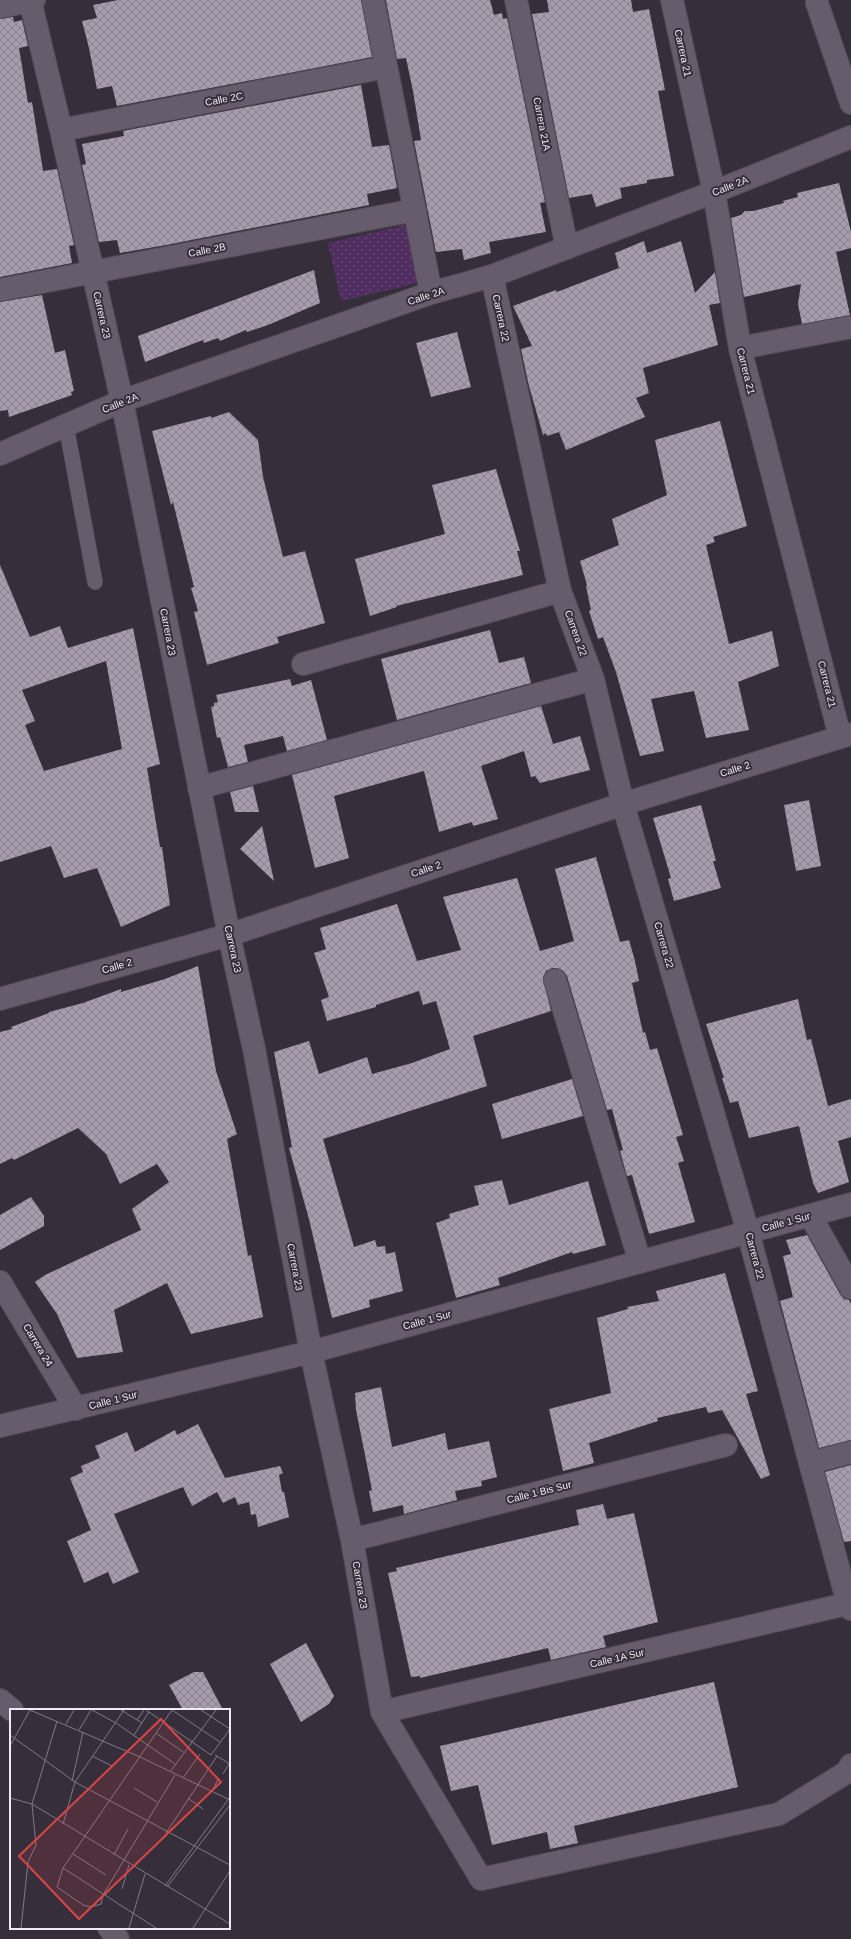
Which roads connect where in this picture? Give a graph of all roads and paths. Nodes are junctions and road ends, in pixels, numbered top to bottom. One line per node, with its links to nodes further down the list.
1 (31, 0): 6 (street); 9 (street, Carrera 23)
2 (373, 0): 7 (street)
3 (516, 0): 13 (street, Carrera 21A)
4 (672, 0): 11 (street, Carrera 21)
5 (817, 3): 8 (street)
6 (0, 7)
7 (386, 67): 9 (street, Calle 2C); 12 (street)
8 (851, 103)
9 (61, 130): 14 (street, Carrera 23)
10 (851, 137): 11 (street, Calle 2A)
11 (714, 192): 13 (street, Calle 2A); 19 (street, Carrera 21)
12 (415, 210): 14 (street, Calle 2B); 17 (street)
13 (567, 248): 15 (street, Calle 2A)
14 (92, 273): 16 (street, Calle 2B); 20 (street, Carrera 23)
15 (492, 276): 17 (street, Calle 2A); 24 (street, Carrera 22)
16 (0, 290)
17 (431, 293): 20 (street, Calle 2A)
18 (851, 327): 19 (street)
19 (740, 348): 27 (street, Carrera 21)
20 (122, 401): 21 (street, Calle 2A); 28 (street, Carrera 23)
21 (66, 425): 22 (street, Calle 2A); 23 (lane)
22 (0, 454)
23 (95, 582)
24 (560, 590): 25 (street); 26 (street, Carrera 22)
25 (303, 664)
26 (593, 679): 28 (street); 29 (street, Carrera 22)
27 (846, 735): 29 (street, Calle 2)
28 (200, 788): 30 (street, Carrera 23)
29 (622, 804): 30 (street, Calle 2); 35 (street, Carrera 22)
30 (229, 935): 32 (street, Calle 2); 39 (street, Carrera 23)
31 (555, 980): 36 (street)
32 (0, 998)
33 (851, 1204): 34 (street, Calle 1 Sur)
34 (810, 1215): 35 (street, Calle 1 Sur); 38 (street)
35 (748, 1232): 36 (street, Calle 1 Sur); 44 (street, Carrera 22)
36 (640, 1262): 39 (street, Calle 1 Sur)
37 (0, 1282): 40 (street, Carrera 24)
38 (851, 1288)
39 (311, 1352): 40 (street, Calle 1 Sur); 45 (street, Carrera 23)
40 (76, 1409): 41 (street, Calle 1 Sur)
41 (0, 1426)
42 (726, 1445): 45 (street, Calle 1 Bis Sur)
43 (851, 1452): 44 (street)
44 (810, 1463): 46 (street, Carrera 22)
45 (352, 1540): 49 (street, Carrera 23)
46 (850, 1606): 49 (street, Calle 1A Sur)
47 (0, 1700): 48 (street)
48 (11, 1709)
49 (382, 1712): 50 (street, Carrera 23)
50 (851, 1765)
51 (110, 1929): 52 (street)
52 (118, 1939)

